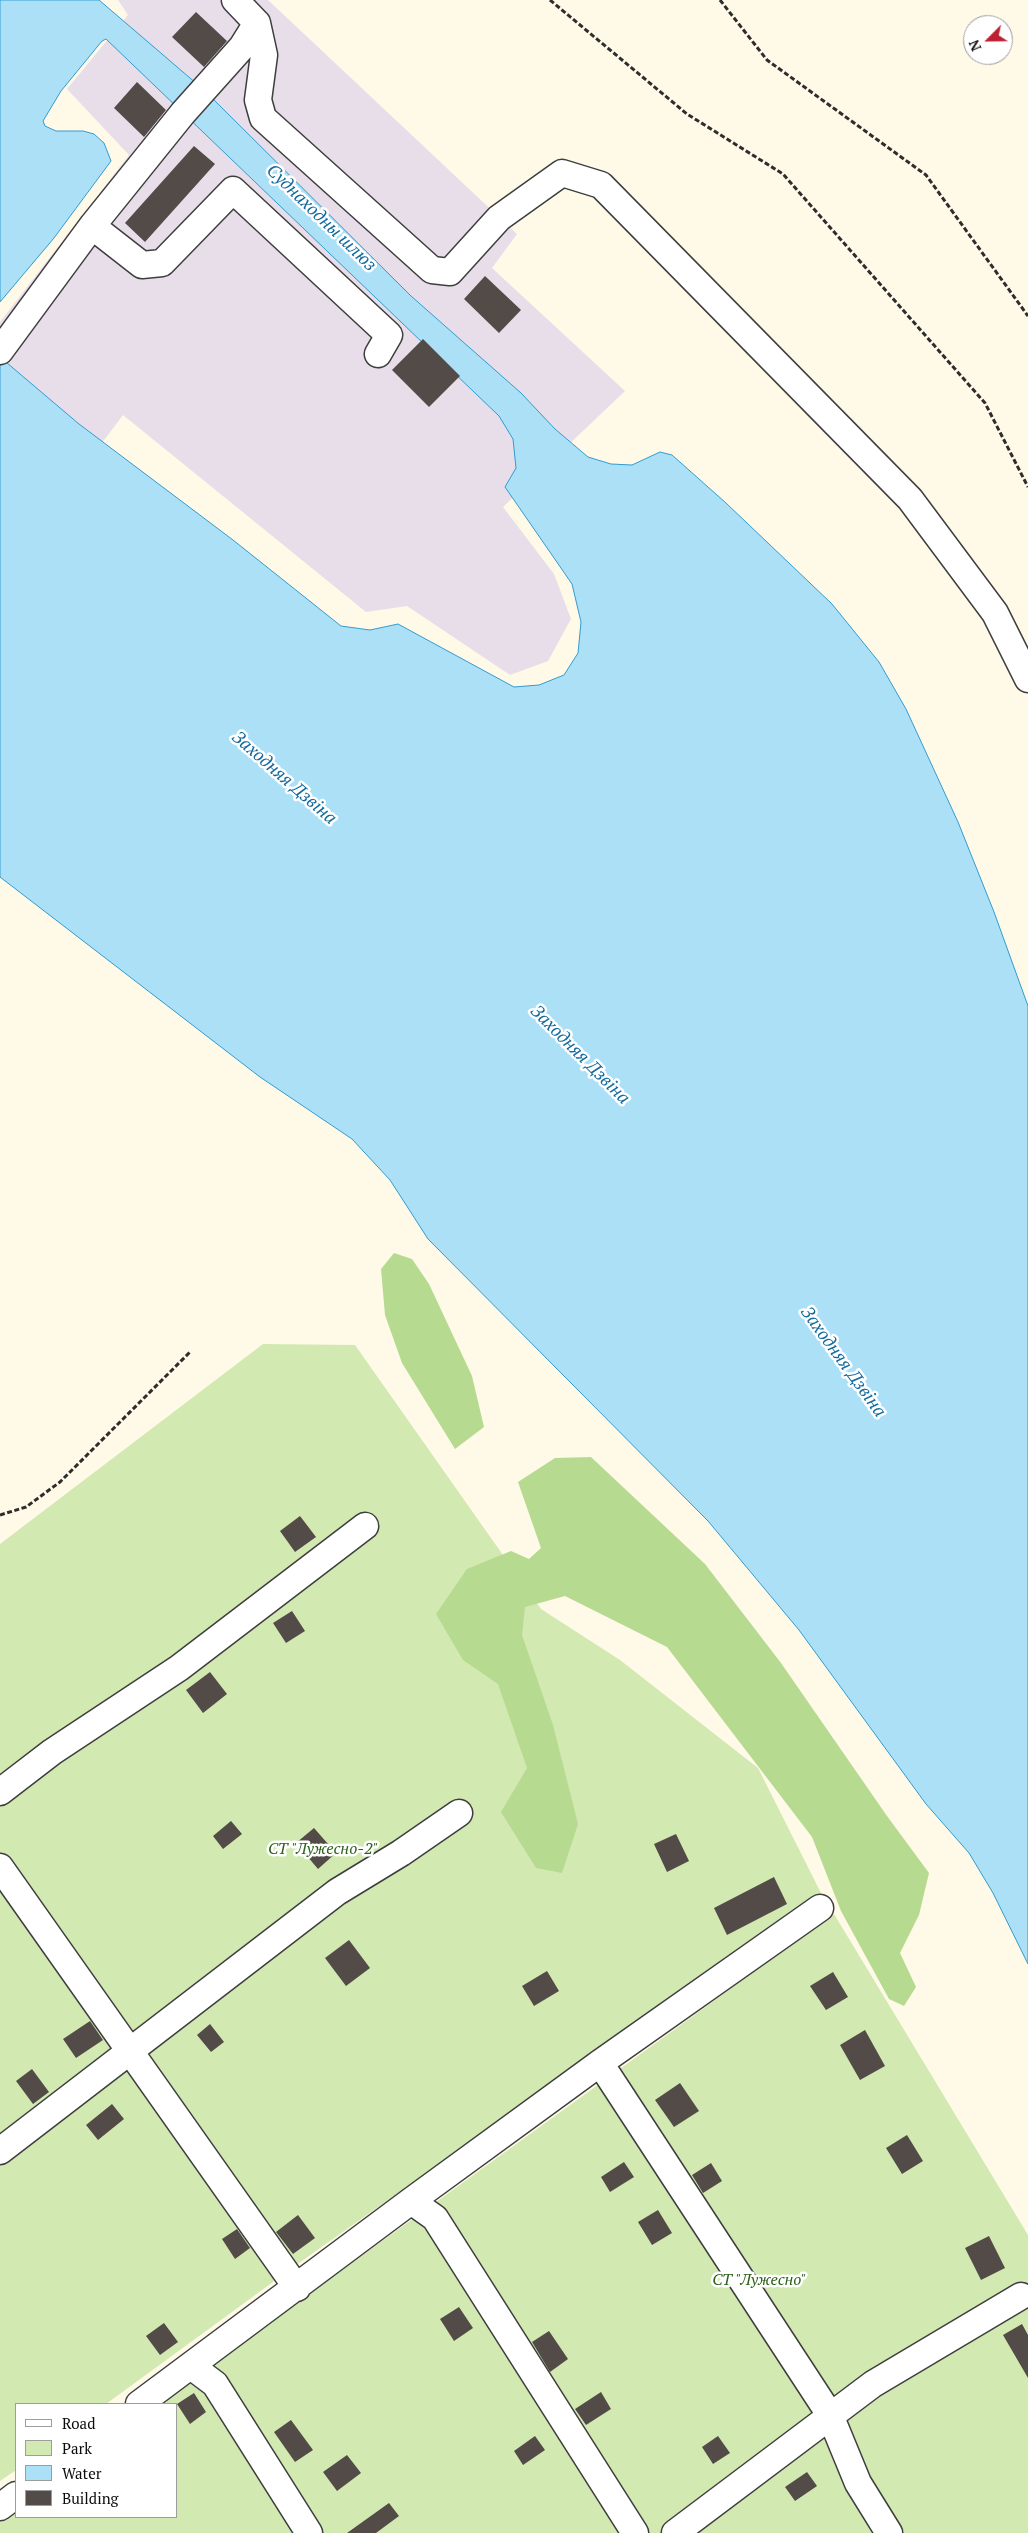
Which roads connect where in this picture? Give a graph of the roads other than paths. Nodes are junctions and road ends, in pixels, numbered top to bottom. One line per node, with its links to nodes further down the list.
1 (235, 0): 2 (lane)
2 (257, 23): 3 (lane); 6 (lane)
3 (92, 226): 4 (lane); 5 (lane)
4 (0, 351)
5 (378, 354)
6 (1028, 679)
7 (365, 1526): 8 (lane)
8 (0, 1792)
9 (459, 1814): 12 (lane)
10 (0, 1866): 12 (lane)
11 (820, 1908): 13 (lane)
12 (130, 2050): 14 (lane); 16 (lane)
13 (600, 2063): 15 (lane); 20 (lane)
14 (0, 2151)
15 (410, 2201): 16 (lane); 24 (lane)
16 (297, 2288): 18 (lane)
17 (1021, 2296): 20 (lane)
18 (191, 2366): 19 (lane); 23 (lane)
19 (140, 2403)
20 (830, 2415): 25 (lane); 26 (lane)
21 (15, 2496): 22 (lane)
22 (0, 2507)
23 (309, 2533)
24 (635, 2533)
25 (675, 2533)
26 (889, 2533)

